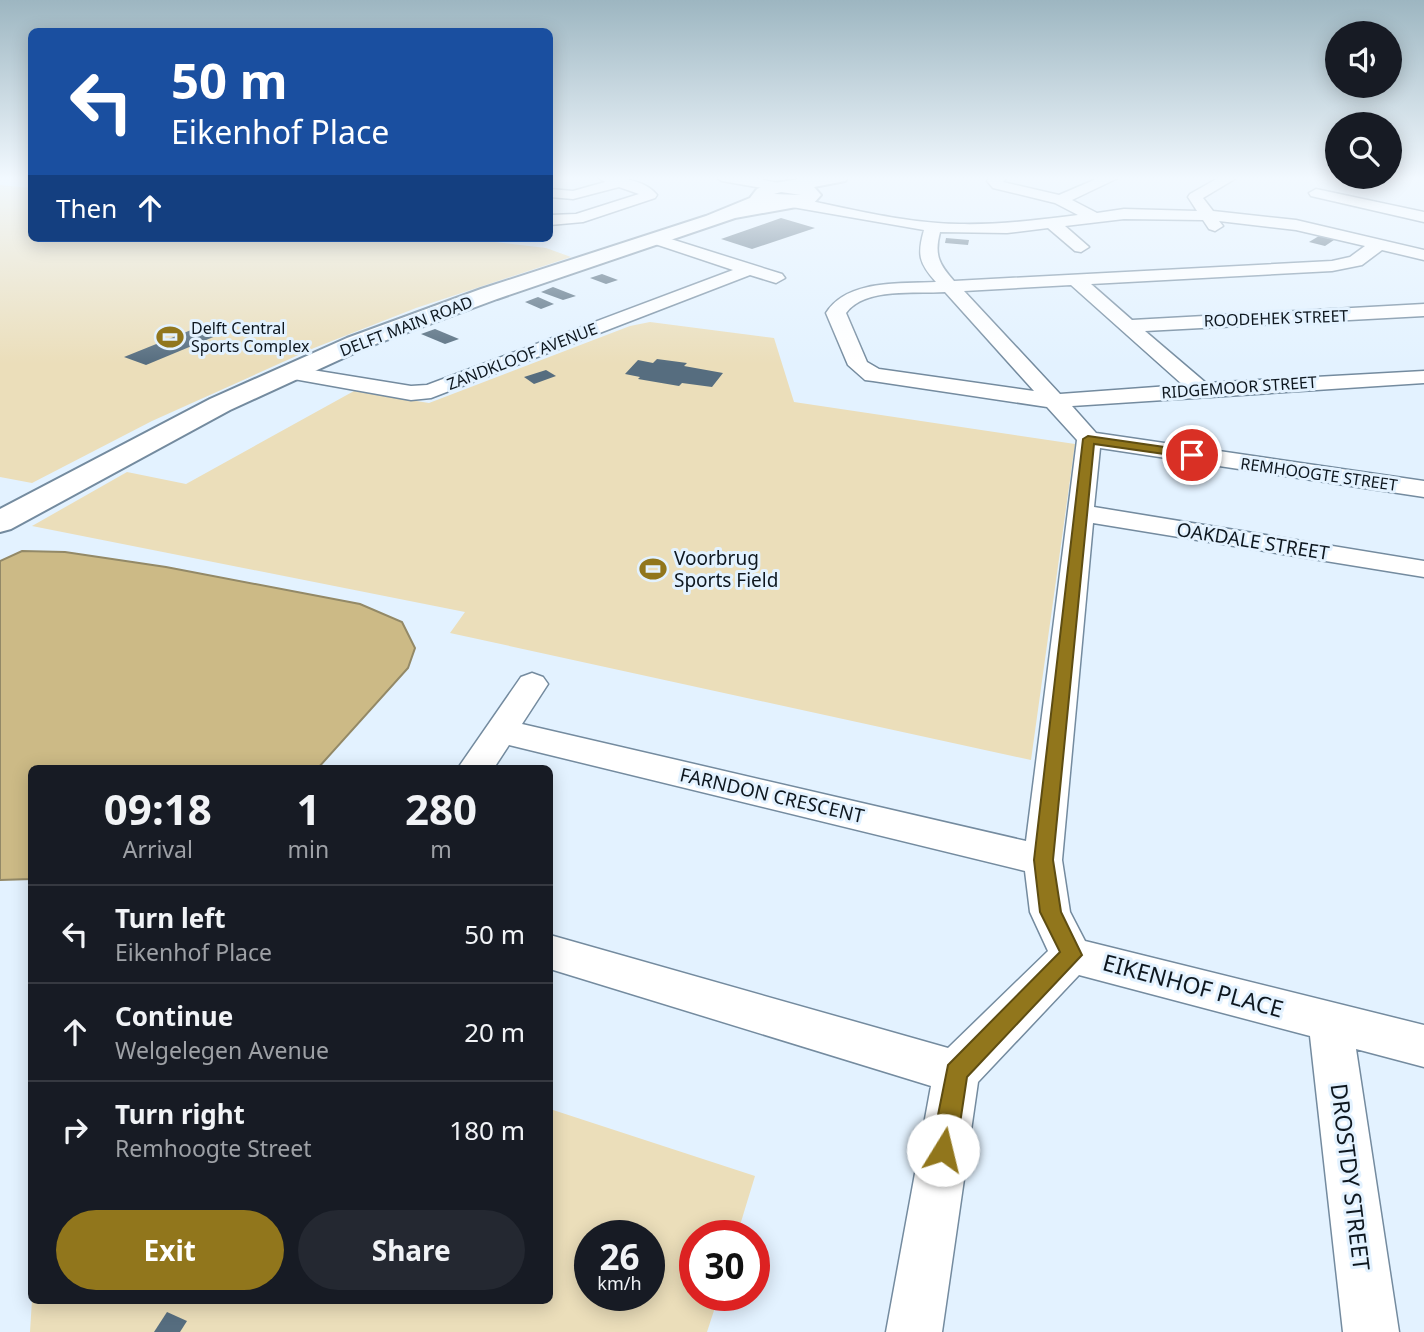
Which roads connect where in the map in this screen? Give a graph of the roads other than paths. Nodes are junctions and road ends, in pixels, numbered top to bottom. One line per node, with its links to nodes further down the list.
1 (655, 239): 8 (street); 14 (street, DELFT MAIN ROAD)
2 (931, 239): 11 (street)
3 (1071, 239): 6 (street)
4 (1357, 239): 5 (street)
5 (1379, 244): 7 (street); 10 (street)
6 (1081, 247)
7 (1424, 255)
8 (748, 270): 9 (street); 14 (street, ZANDKLOOF AVENUE)
9 (776, 278)
10 (1074, 279): 11 (street); 13 (street)
11 (949, 286): 17 (street); 17 (street, RIDGEMOOR STREET)
12 (1424, 310): 13 (street, ROODEHEK STREET)
13 (1128, 326): 16 (street)
14 (288, 372): 21 (street, DELFT MAIN ROAD)
15 (1424, 377): 16 (street, RIDGEMOOR STREET)
16 (1201, 390): 17 (street, RIDGEMOOR STREET)
17 (1054, 401): 18 (street)
18 (1088, 439): 19 (street, REMHOOGTE STREET); 20 (street)
19 (1424, 489)
20 (1082, 513): 22 (street, OAKDALE STREET); 26 (street)
21 (0, 522)
22 (1424, 569)
23 (532, 684): 24 (street)
24 (501, 731): 25 (street); 26 (street, FARNDON CRESCENT)
25 (478, 765)
26 (1043, 860): 28 (street)
27 (553, 953): 31 (street)
28 (1071, 955): 29 (street, EIKENHOF PLACE); 31 (street)
29 (1330, 1022): 30 (street, EIKENHOF PLACE); 33 (street, DROSTDY STREET)
30 (1424, 1046)
31 (956, 1072): 32 (street)
32 (914, 1332)
33 (1371, 1332)

